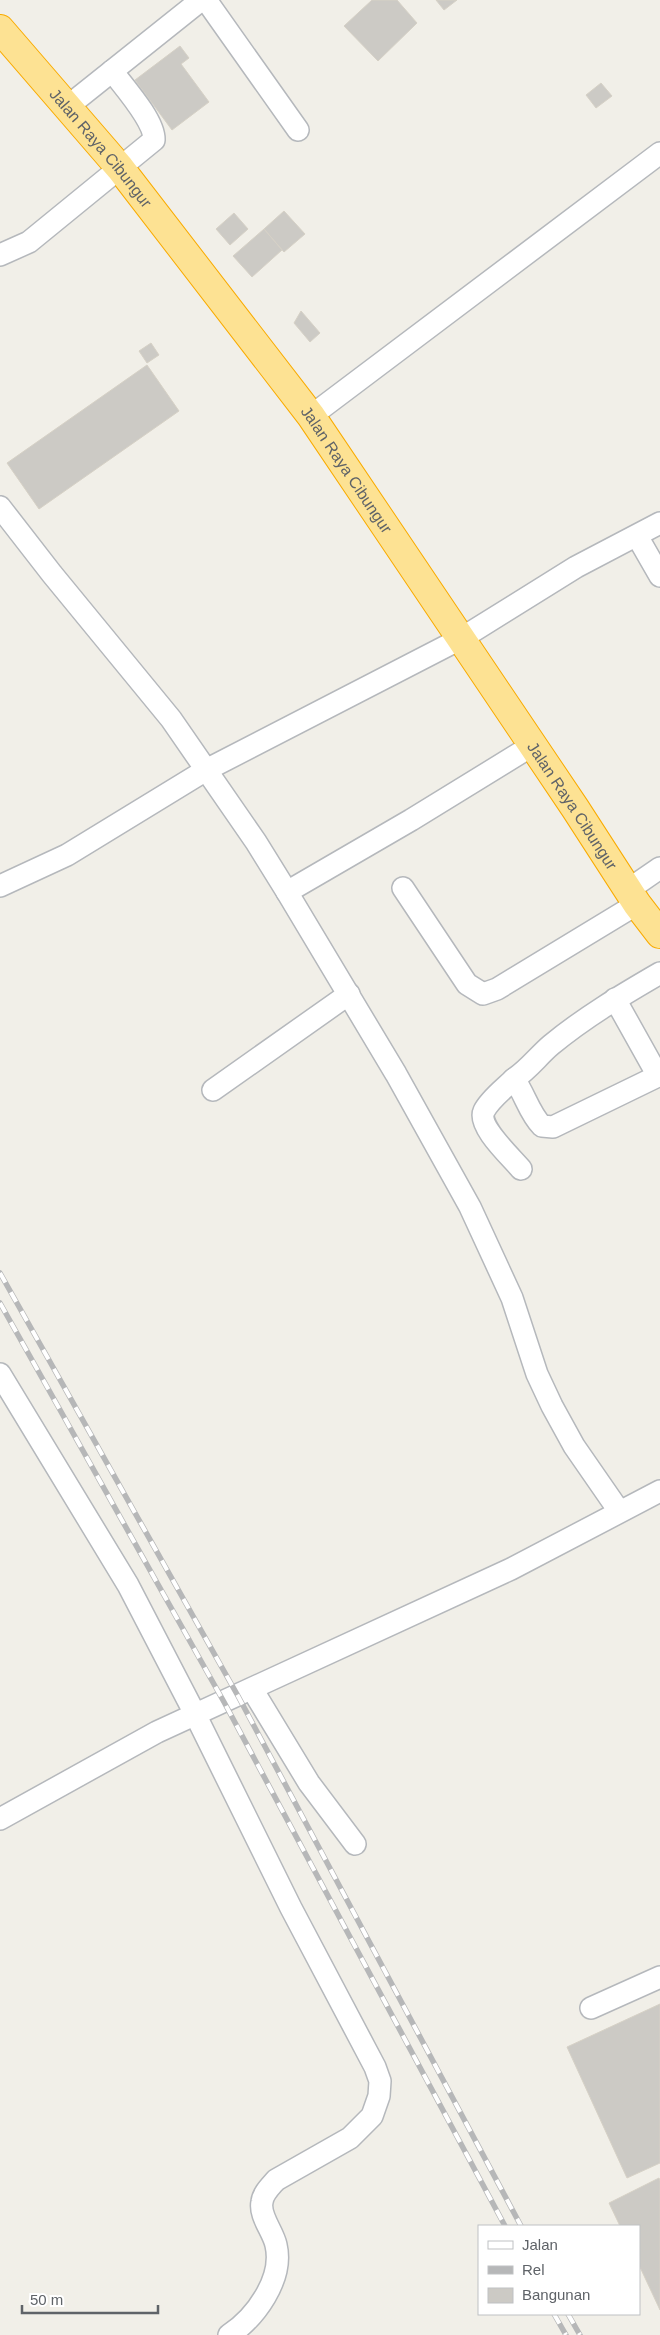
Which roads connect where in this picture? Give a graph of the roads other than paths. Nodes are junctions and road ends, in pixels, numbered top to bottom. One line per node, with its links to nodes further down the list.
1 (201, 0): 4 (street)
2 (206, 0): 6 (street)
3 (0, 29): 5 (highway, Jalan Raya Cibungur)
4 (112, 71): 5 (street); 8 (street)
5 (67, 107): 8 (highway, Jalan Raya Cibungur)
6 (298, 130)
7 (660, 154): 10 (street)
8 (120, 168): 9 (street); 10 (highway, Jalan Raya Cibungur)
9 (0, 255)
10 (311, 416): 15 (highway, Jalan Raya Cibungur)
11 (0, 507): 17 (street)
12 (660, 523): 13 (street)
13 (636, 536): 14 (street); 15 (street)
14 (660, 576)
15 (462, 638): 16 (highway, Jalan Raya Cibungur); 17 (street)
16 (533, 745): 21 (street); 22 (highway, Jalan Raya Cibungur)
17 (206, 770): 19 (street); 21 (street)
18 (660, 868): 22 (street)
19 (0, 886)
20 (403, 888): 22 (street)
21 (287, 892): 25 (street)
22 (633, 897): 23 (highway, Jalan Raya Cibungur)
23 (660, 934)
24 (660, 973): 26 (street)
25 (350, 994): 29 (street); 33 (street)
26 (615, 999): 27 (street); 28 (street)
27 (659, 1076): 28 (street)
28 (514, 1079): 30 (street)
29 (213, 1090)
30 (521, 1169)
31 (0, 1374): 35 (street)
32 (660, 1491): 33 (street)
33 (619, 1511): 34 (street)
34 (252, 1690): 35 (street); 37 (street)
35 (195, 1714): 36 (street); 40 (street)
36 (0, 1819)
37 (355, 1844)
38 (660, 1977): 39 (street)
39 (591, 2008)
40 (229, 2335)

